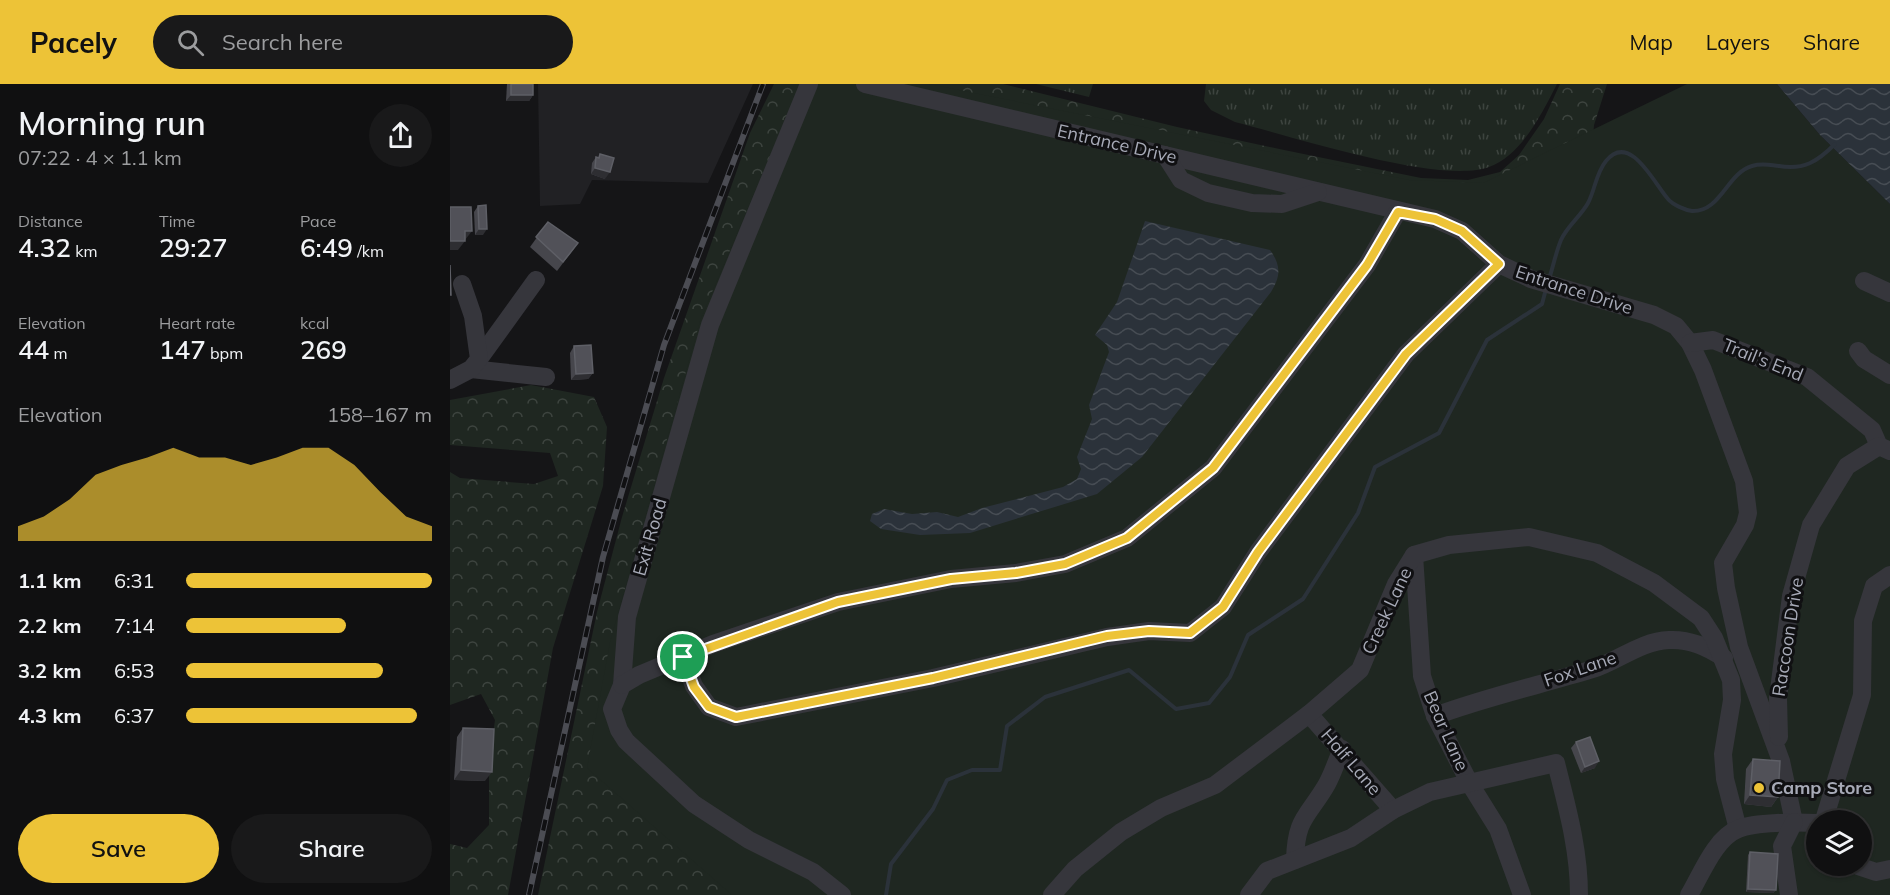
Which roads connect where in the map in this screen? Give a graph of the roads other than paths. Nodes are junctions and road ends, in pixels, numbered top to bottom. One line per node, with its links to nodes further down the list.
1 (808, 84): 22 (street, Exit Road)
2 (865, 84): 3 (street, Entrance Drive)
3 (1165, 155): 4 (street, Entrance Drive); 4 (street)
4 (1318, 191): 5 (street, Entrance Drive)
5 (1398, 212): 6 (street, Entrance Drive); 20 (street)
6 (1499, 264): 11 (street, Entrance Drive); 20 (street)
7 (536, 280): 13 (street)
8 (1864, 281): 10 (street)
9 (462, 284): 13 (street)
10 (1890, 293)
11 (1690, 343): 17 (street, Trail's End); 26 (street, Entrance Drive)
12 (1858, 351): 14 (street)
13 (475, 364): 15 (street); 16 (street)
14 (1890, 375)
15 (546, 377)
16 (450, 380)
17 (1885, 449): 26 (street, Raccoon Drive)
18 (1414, 555): 21 (street, Creek Lane); 23 (street, Creek Lane); 24 (street, Bear Lane)
19 (1890, 575): 29 (street)
20 (683, 657): 22 (street)
21 (1724, 658): 24 (street, Fox Lane); 32 (street, Creek Lane)
22 (622, 685): 36 (street, Exit Road)
23 (1309, 714): 25 (street, Half Lane); 37 (street, Creek Lane)
24 (1435, 716): 27 (street, Bear Lane)
25 (1342, 749): 28 (street, Half Lane); 33 (street)
26 (1781, 760): 30 (street, Entrance Drive)
27 (1470, 784): 28 (street); 39 (street, Bear Lane); 40 (street)
28 (1393, 810): 33 (street)
29 (1827, 810)
30 (1794, 822): 31 (street); 32 (street); 42 (street)
31 (1806, 823)
32 (1738, 829): 41 (street)
33 (1295, 860): 38 (street)
34 (1890, 869): 35 (street)
35 (1872, 871)
36 (842, 895)
37 (1052, 895)
38 (1249, 895)
39 (1522, 895)
40 (1579, 895)
41 (1689, 895)
42 (1789, 895)

